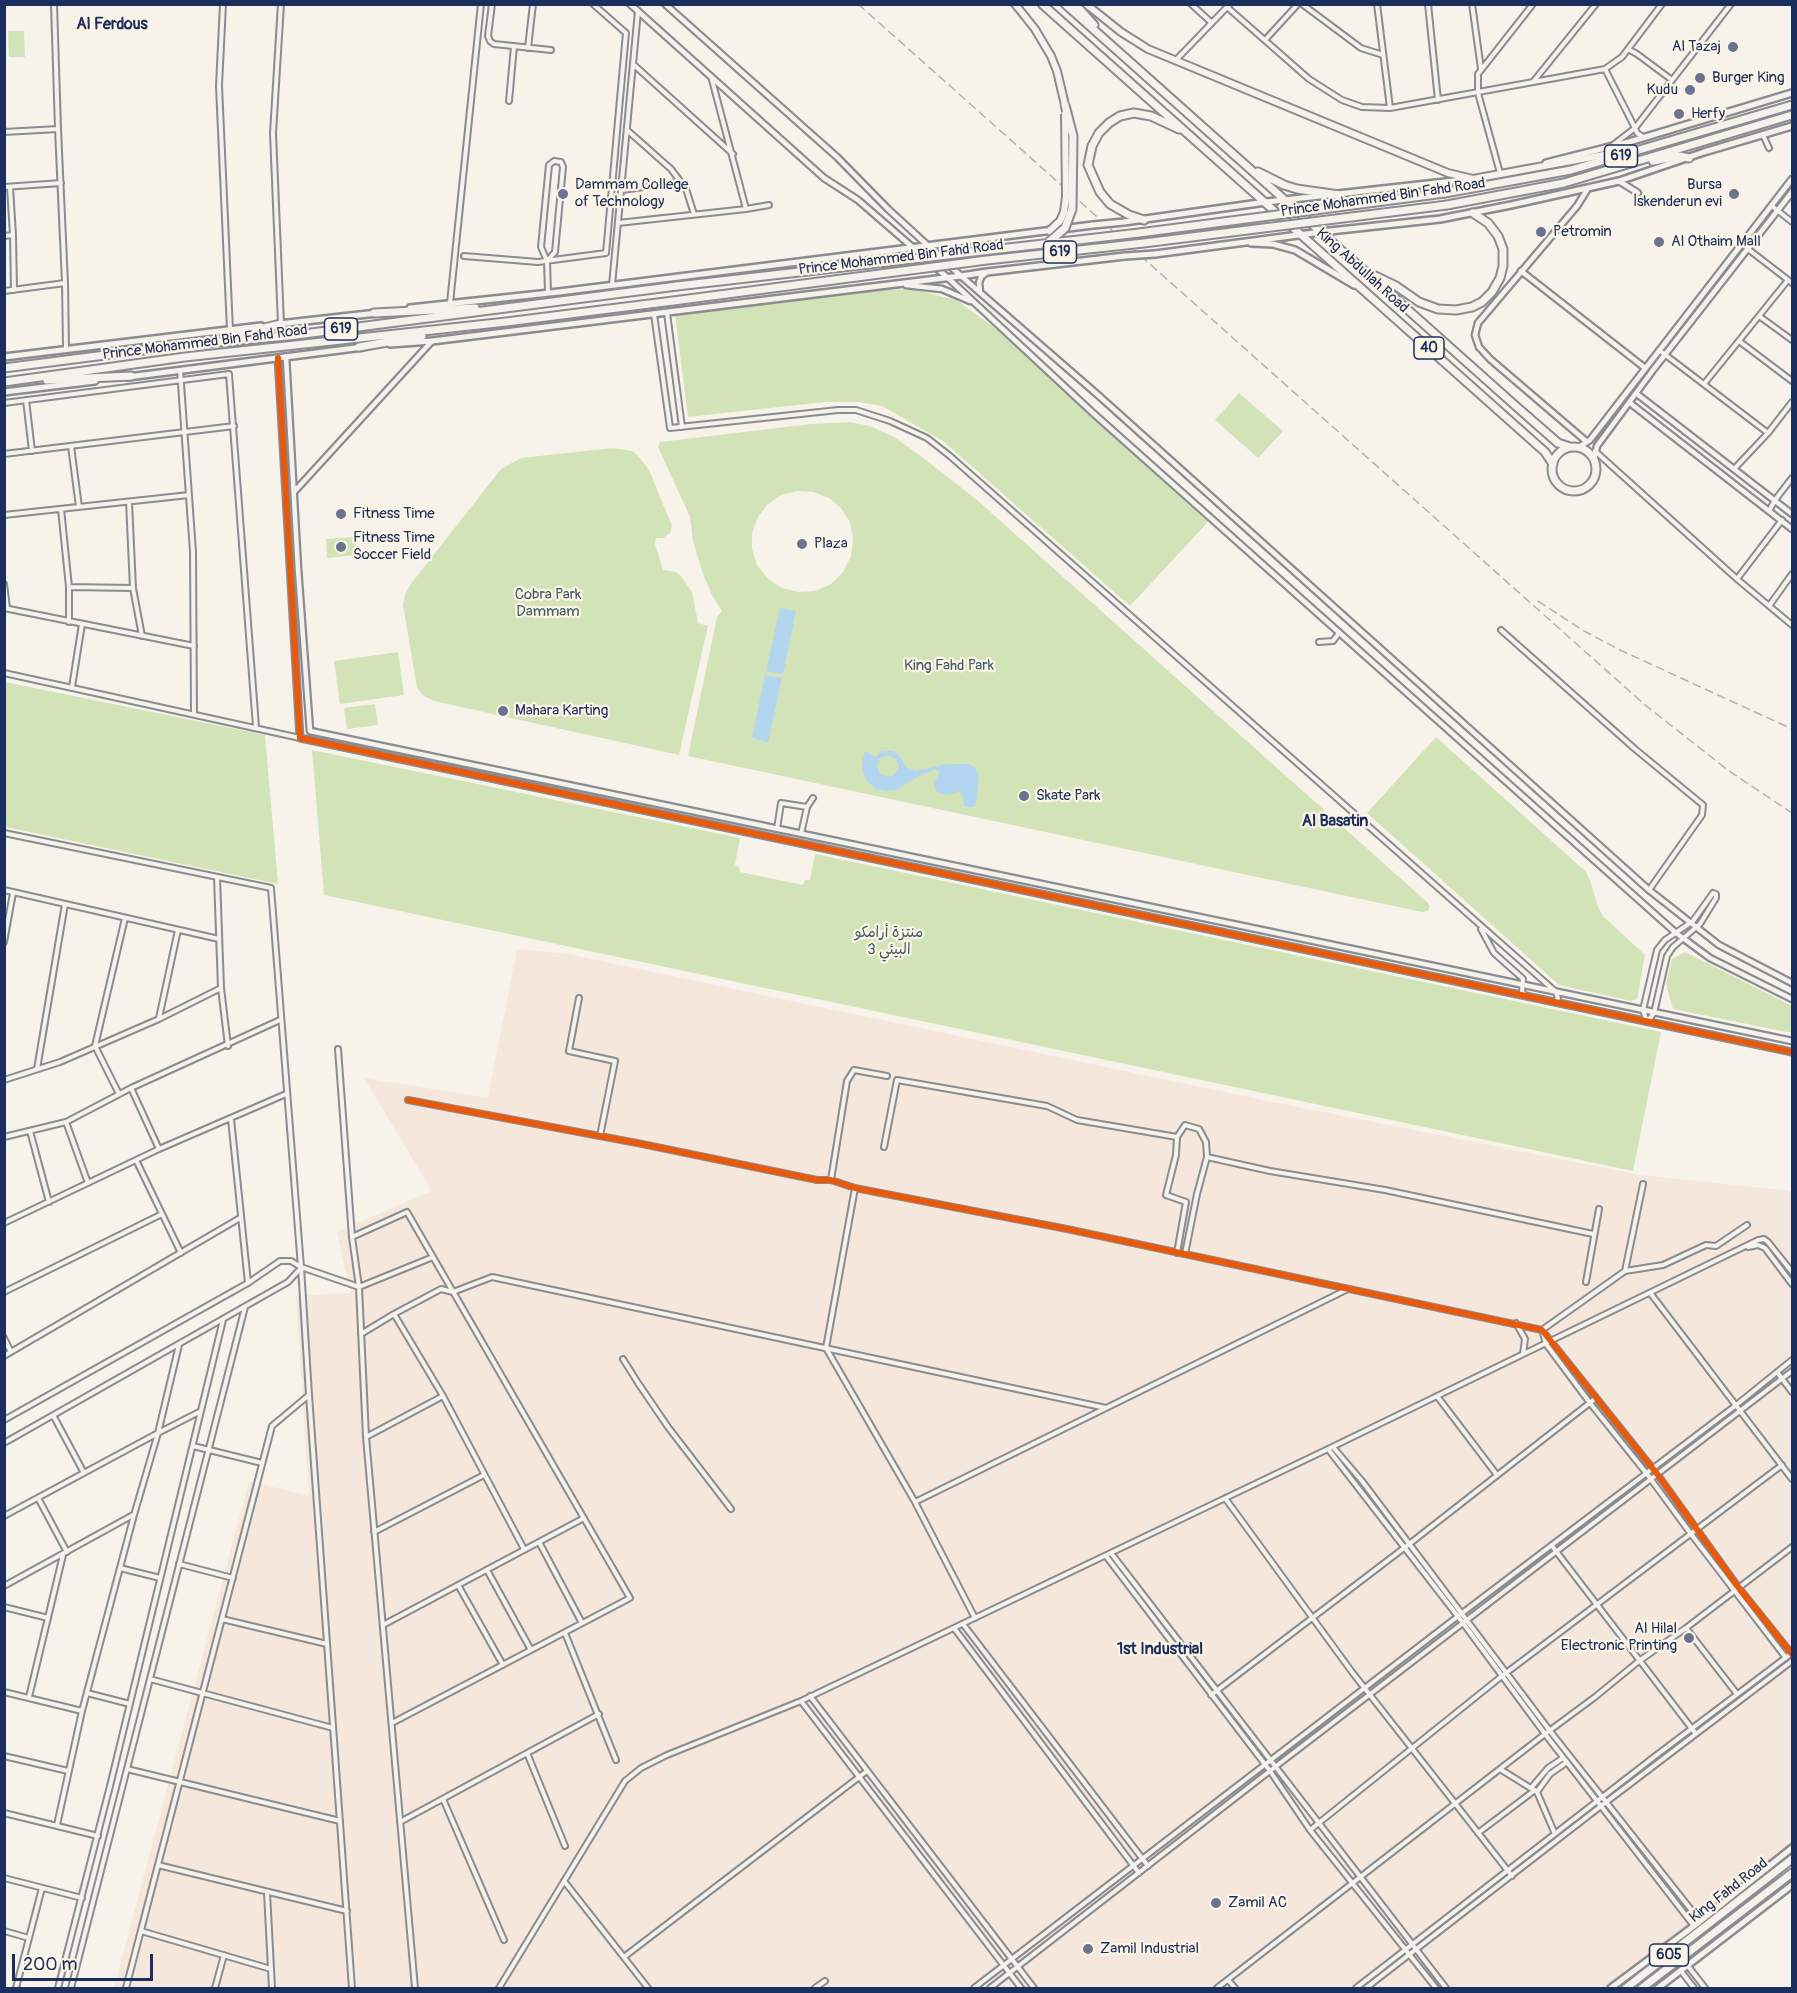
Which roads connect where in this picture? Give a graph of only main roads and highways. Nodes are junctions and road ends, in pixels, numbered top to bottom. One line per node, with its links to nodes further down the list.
1 (1015, 4): 8 (main road)
2 (1042, 4): 12 (highway, King Abdullah Road / 40)
3 (1065, 4): 6 (highway, King Abdullah Road / 40)
4 (1075, 4): 6 (highway)
5 (1086, 4): 18 (main road)
6 (1125, 58): 16 (highway, King Abdullah Road / 40)
7 (1792, 93): 17 (main road, Prince Mohammed Bin Fahd Road)
8 (1065, 105): 24 (main road, bridge); 28 (highway, bridge)
9 (1792, 105): 13 (highway, Prince Mohammed Bin Fahd Road / 619)
10 (1792, 115): 15 (highway, Prince Mohammed Bin Fahd Road / 619)
11 (1792, 126): 14 (main road, Prince Mohammed Bin Fahd Road)
12 (1191, 136): 21 (highway, King Abdullah Road / 40); 23 (highway)
13 (1624, 155): 17 (main road); 28 (highway, Prince Mohammed Bin Fahd Road / 619, bridge)
14 (1689, 158): 15 (highway); 22 (main road, Prince Mohammed Bin Fahd Road)
15 (1645, 160): 33 (highway, Prince Mohammed Bin Fahd Road / 619, bridge)
16 (1251, 168): 19 (highway); 20 (highway, King Abdullah Road / 40)
17 (1501, 174): 18 (main road)
18 (1473, 179): 19 (main road, Prince Mohammed Bin Fahd Road)
19 (1339, 195): 20 (main road, Prince Mohammed Bin Fahd Road)
20 (1286, 201): 21 (main road, Prince Mohammed Bin Fahd Road); 25 (highway, King Abdullah Road / 40)
21 (1266, 202): 23 (main road, Prince Mohammed Bin Fahd Road); 26 (highway, King Abdullah Road / 40)
22 (1473, 213): 25 (main road, Prince Mohammed Bin Fahd Road); 29 (highway)
23 (1144, 220): 24 (main road, Prince Mohammed Bin Fahd Road, bridge)
24 (1049, 231): 32 (main road, Prince Mohammed Bin Fahd Road)
25 (1321, 232): 26 (main road, Prince Mohammed Bin Fahd Road); 29 (highway, King Abdullah Road / 40)
26 (1301, 234): 27 (main road, Prince Mohammed Bin Fahd Road); 30 (highway, King Abdullah Road / 40)
27 (1240, 242): 30 (main road); 36 (main road, Prince Mohammed Bin Fahd Road, bridge)
28 (1046, 243): 31 (highway, Prince Mohammed Bin Fahd Road / 619, bridge)
29 (1365, 271): 42 (highway, King Abdullah Road / 40)
30 (1365, 291): 43 (highway, King Abdullah Road / 40)
31 (534, 304): 32 (highway); 35 (highway, Prince Mohammed Bin Fahd Road / 619)
32 (374, 313): 34 (main road, Prince Mohammed Bin Fahd Road)
33 (506, 322): 36 (highway); 40 (highway, Prince Mohammed Bin Fahd Road / 619)
34 (281, 324): 35 (highway); 37 (main road, Prince Mohammed Bin Fahd Road)
35 (183, 345): 38 (highway, Prince Mohammed Bin Fahd Road / 619)
36 (359, 347): 39 (main road, Prince Mohammed Bin Fahd Road)
37 (4, 357)
38 (4, 366)
39 (131, 376): 40 (highway); 41 (main road, Prince Mohammed Bin Fahd Road)
40 (5, 382)
41 (4, 392)
42 (1570, 447): 43 (highway); 43 (highway)
43 (1553, 464)
44 (1792, 1848): 48 (main road)
45 (1792, 1860): 49 (highway, King Fahd Road / 605)
46 (1792, 1873): 50 (highway, King Fahd Road / 605)
47 (1792, 1885): 51 (main road)
48 (1611, 1989)
49 (1626, 1989)
50 (1642, 1989)
51 (1658, 1989)

